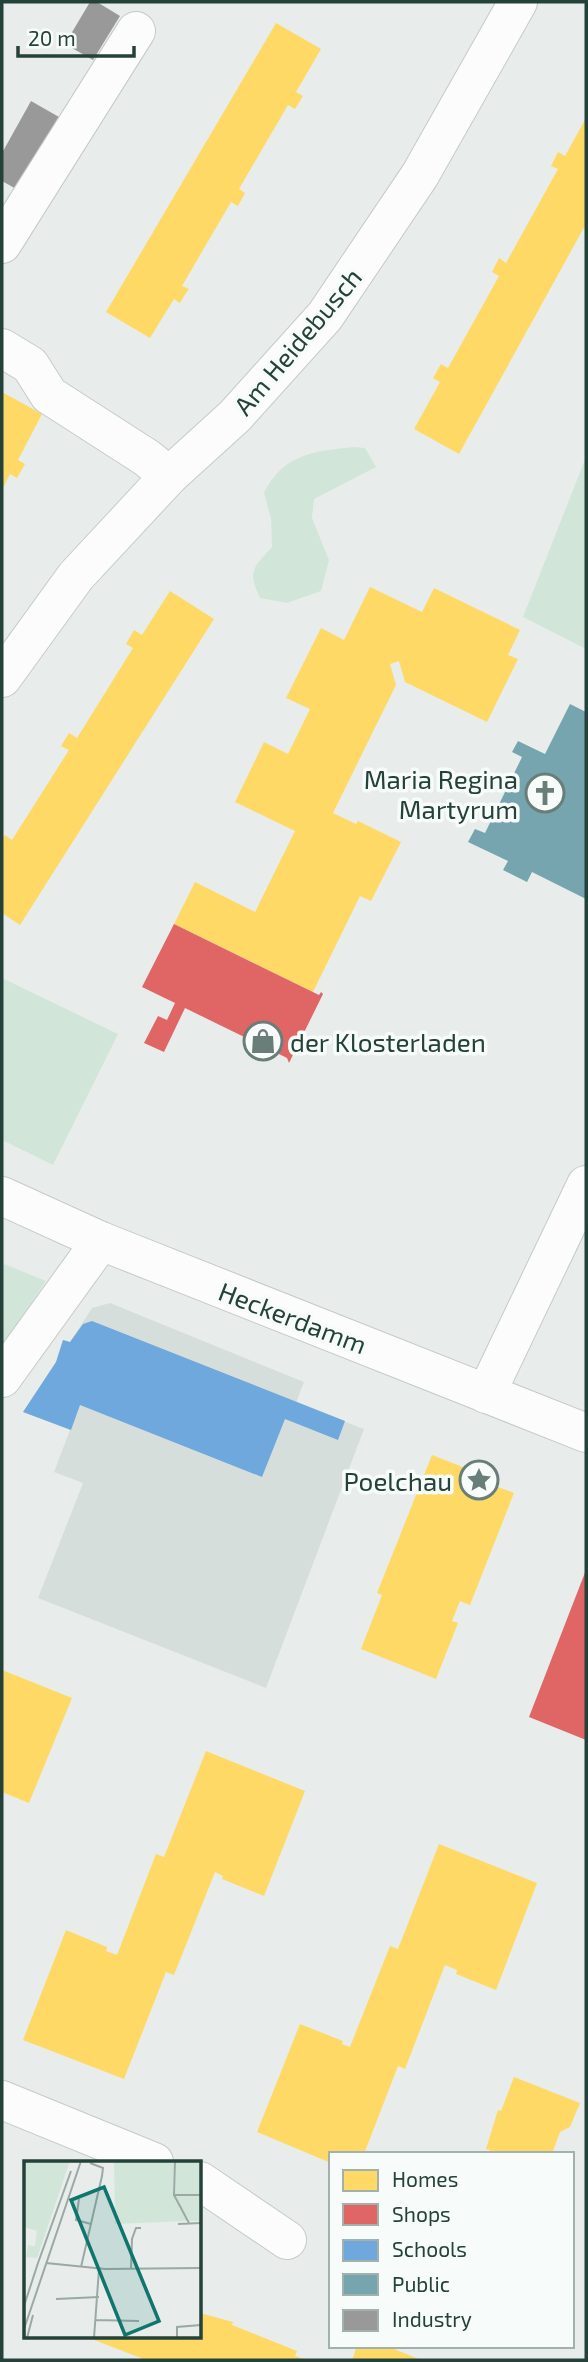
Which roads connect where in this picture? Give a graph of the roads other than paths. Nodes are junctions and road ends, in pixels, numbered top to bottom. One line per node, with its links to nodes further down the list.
1 (518, 2): 5 (street, Am Heidebusch)
2 (136, 31): 3 (street)
3 (2, 244)
4 (2, 348): 5 (street)
5 (169, 476): 6 (street, Am Heidebusch)
6 (2, 678)
7 (586, 1185): 11 (street)
8 (5, 1206): 9 (street, Heckerdamm)
9 (101, 1241): 10 (street); 11 (street, Heckerdamm)
10 (2, 1378)
11 (486, 1394): 12 (street, Heckerdamm)
12 (586, 1433)
13 (2, 2101): 14 (street)
14 (152, 2161)
15 (201, 2182): 16 (street)
16 (286, 2239)

